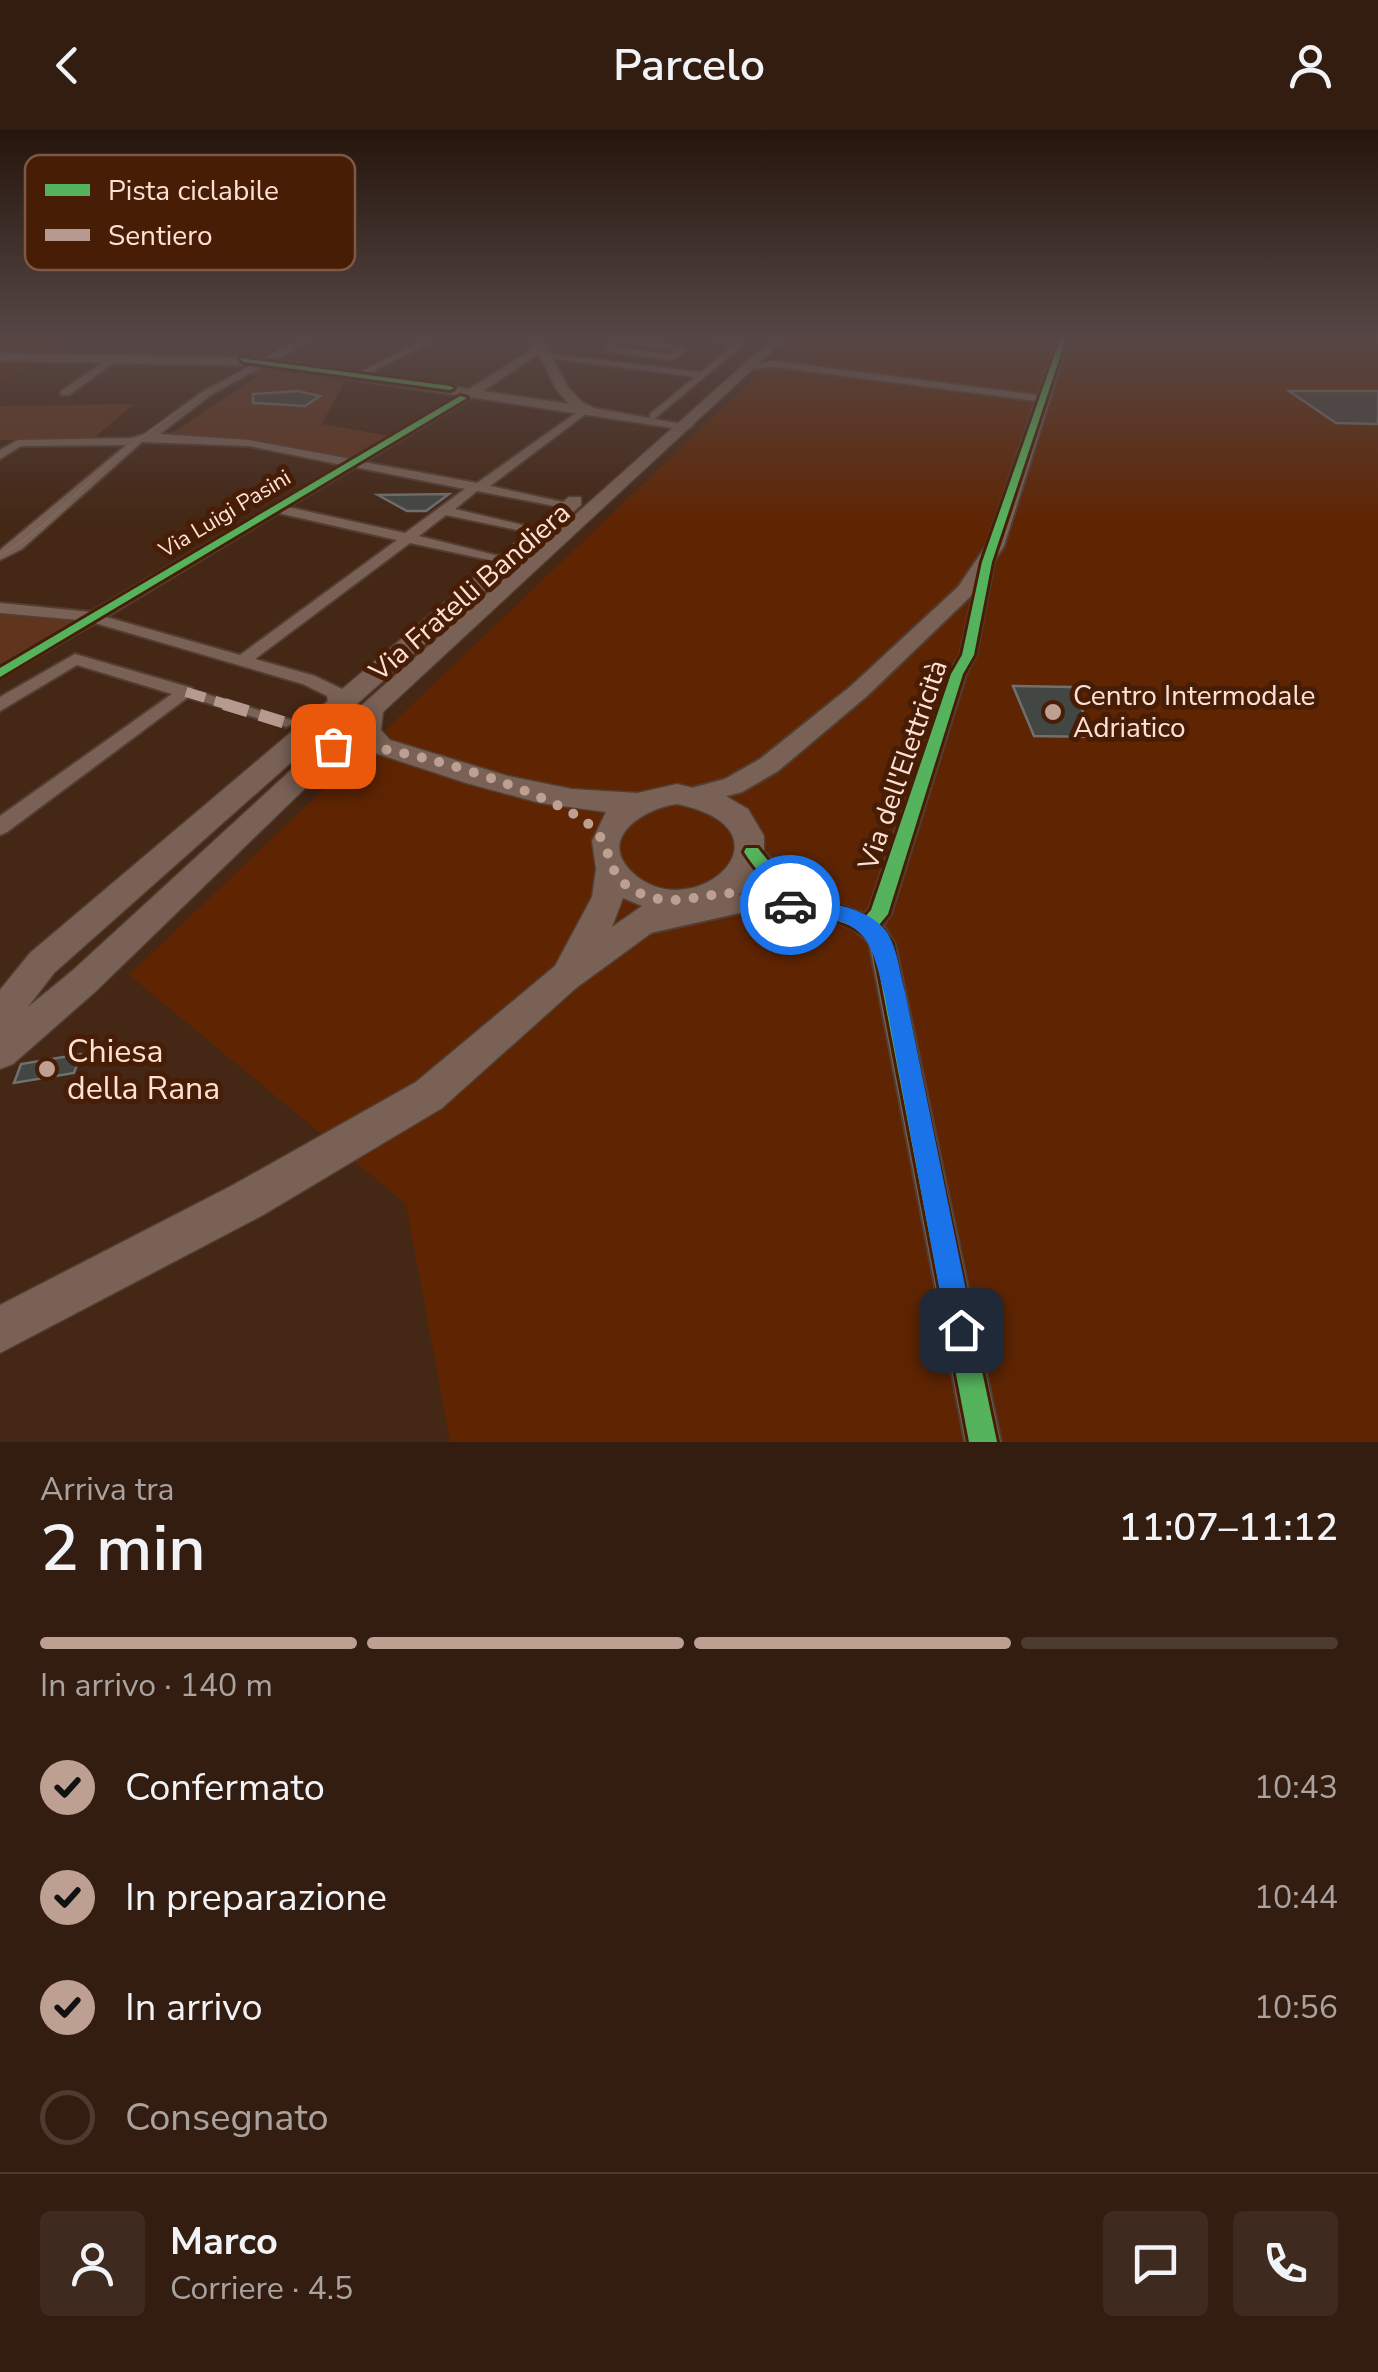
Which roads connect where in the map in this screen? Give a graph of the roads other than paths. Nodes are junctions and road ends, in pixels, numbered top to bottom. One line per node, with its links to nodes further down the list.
1 (198, 400): 13 (street)
2 (464, 400): 15 (street, Via Luigi Pasini)
3 (523, 400): 10 (street)
4 (555, 400): 10 (street)
5 (572, 400): 11 (street)
6 (684, 400): 12 (street, Via Fratelli Bandiera)
7 (692, 400): 12 (main road, Via Fratelli Bandiera)
8 (699, 400): 12 (main road, Via Fratelli Bandiera)
9 (1045, 400): 24 (street, Via dell'Elettricità)
10 (533, 402): 11 (street)
11 (590, 411): 12 (street); 16 (street)
12 (668, 421): 17 (main road, Via Fratelli Bandiera); 32 (main road, Via Fratelli Bandiera)
13 (139, 439): 14 (street); 15 (street); 22 (street)
14 (0, 456)
15 (354, 463): 16 (street); 18 (street, Via Luigi Pasini)
16 (477, 487): 17 (street); 19 (street)
17 (570, 506): 20 (main road, Via Fratelli Bandiera)
18 (277, 510): 21 (street); 26 (street, Via Luigi Pasini)
19 (444, 511): 20 (street); 21 (street)
20 (541, 531): 23 (main road, Via Fratelli Bandiera)
21 (407, 537): 23 (street); 27 (street)
22 (3, 556)
23 (508, 560): 31 (main road, Via Fratelli Bandiera)
24 (987, 562): 36 (street); 48 (street, Via dell'Elettricità)
25 (0, 608): 26 (street)
26 (93, 618): 27 (street); 28 (street, Via Luigi Pasini)
27 (242, 660): 31 (street)
28 (0, 673)
29 (186, 692): 30 (street); 33 (street); 41 (street)
30 (0, 705)
31 (336, 708): 50 (main road, Via Fratelli Bandiera)
32 (372, 710): 34 (main road, Via Fratelli Bandiera); 35 (main road)
33 (286, 723)
34 (333, 746): 35 (main road); 52 (main road, Via Fratelli Bandiera)
35 (381, 746): 38 (main road)
36 (769, 764): 37 (street); 40 (street)
37 (697, 795): 39 (main road); 40 (main road)
38 (544, 796): 39 (main road); 43 (main road)
39 (638, 803): 43 (main road)
40 (744, 822): 42 (main road)
41 (0, 827)
42 (752, 852): 44 (main road); 47 (street)
43 (608, 857): 45 (main road); 51 (main road)
44 (716, 893): 45 (main road); 46 (street)
45 (673, 901): 49 (main road)
46 (782, 905): 47 (street); 49 (street)
47 (814, 906): 48 (street)
48 (868, 925): 57 (street)
49 (630, 930): 51 (main road)
50 (42, 963): 52 (main road); 53 (street, Via Fratelli Bandiera); 54 (main road, Via Fratelli Bandiera)
51 (564, 978): 56 (main road)
52 (84, 981): 55 (main road, Via Fratelli Bandiera)
53 (0, 994)
54 (0, 1016)
55 (0, 1052)
56 (0, 1330)
57 (983, 1442)

